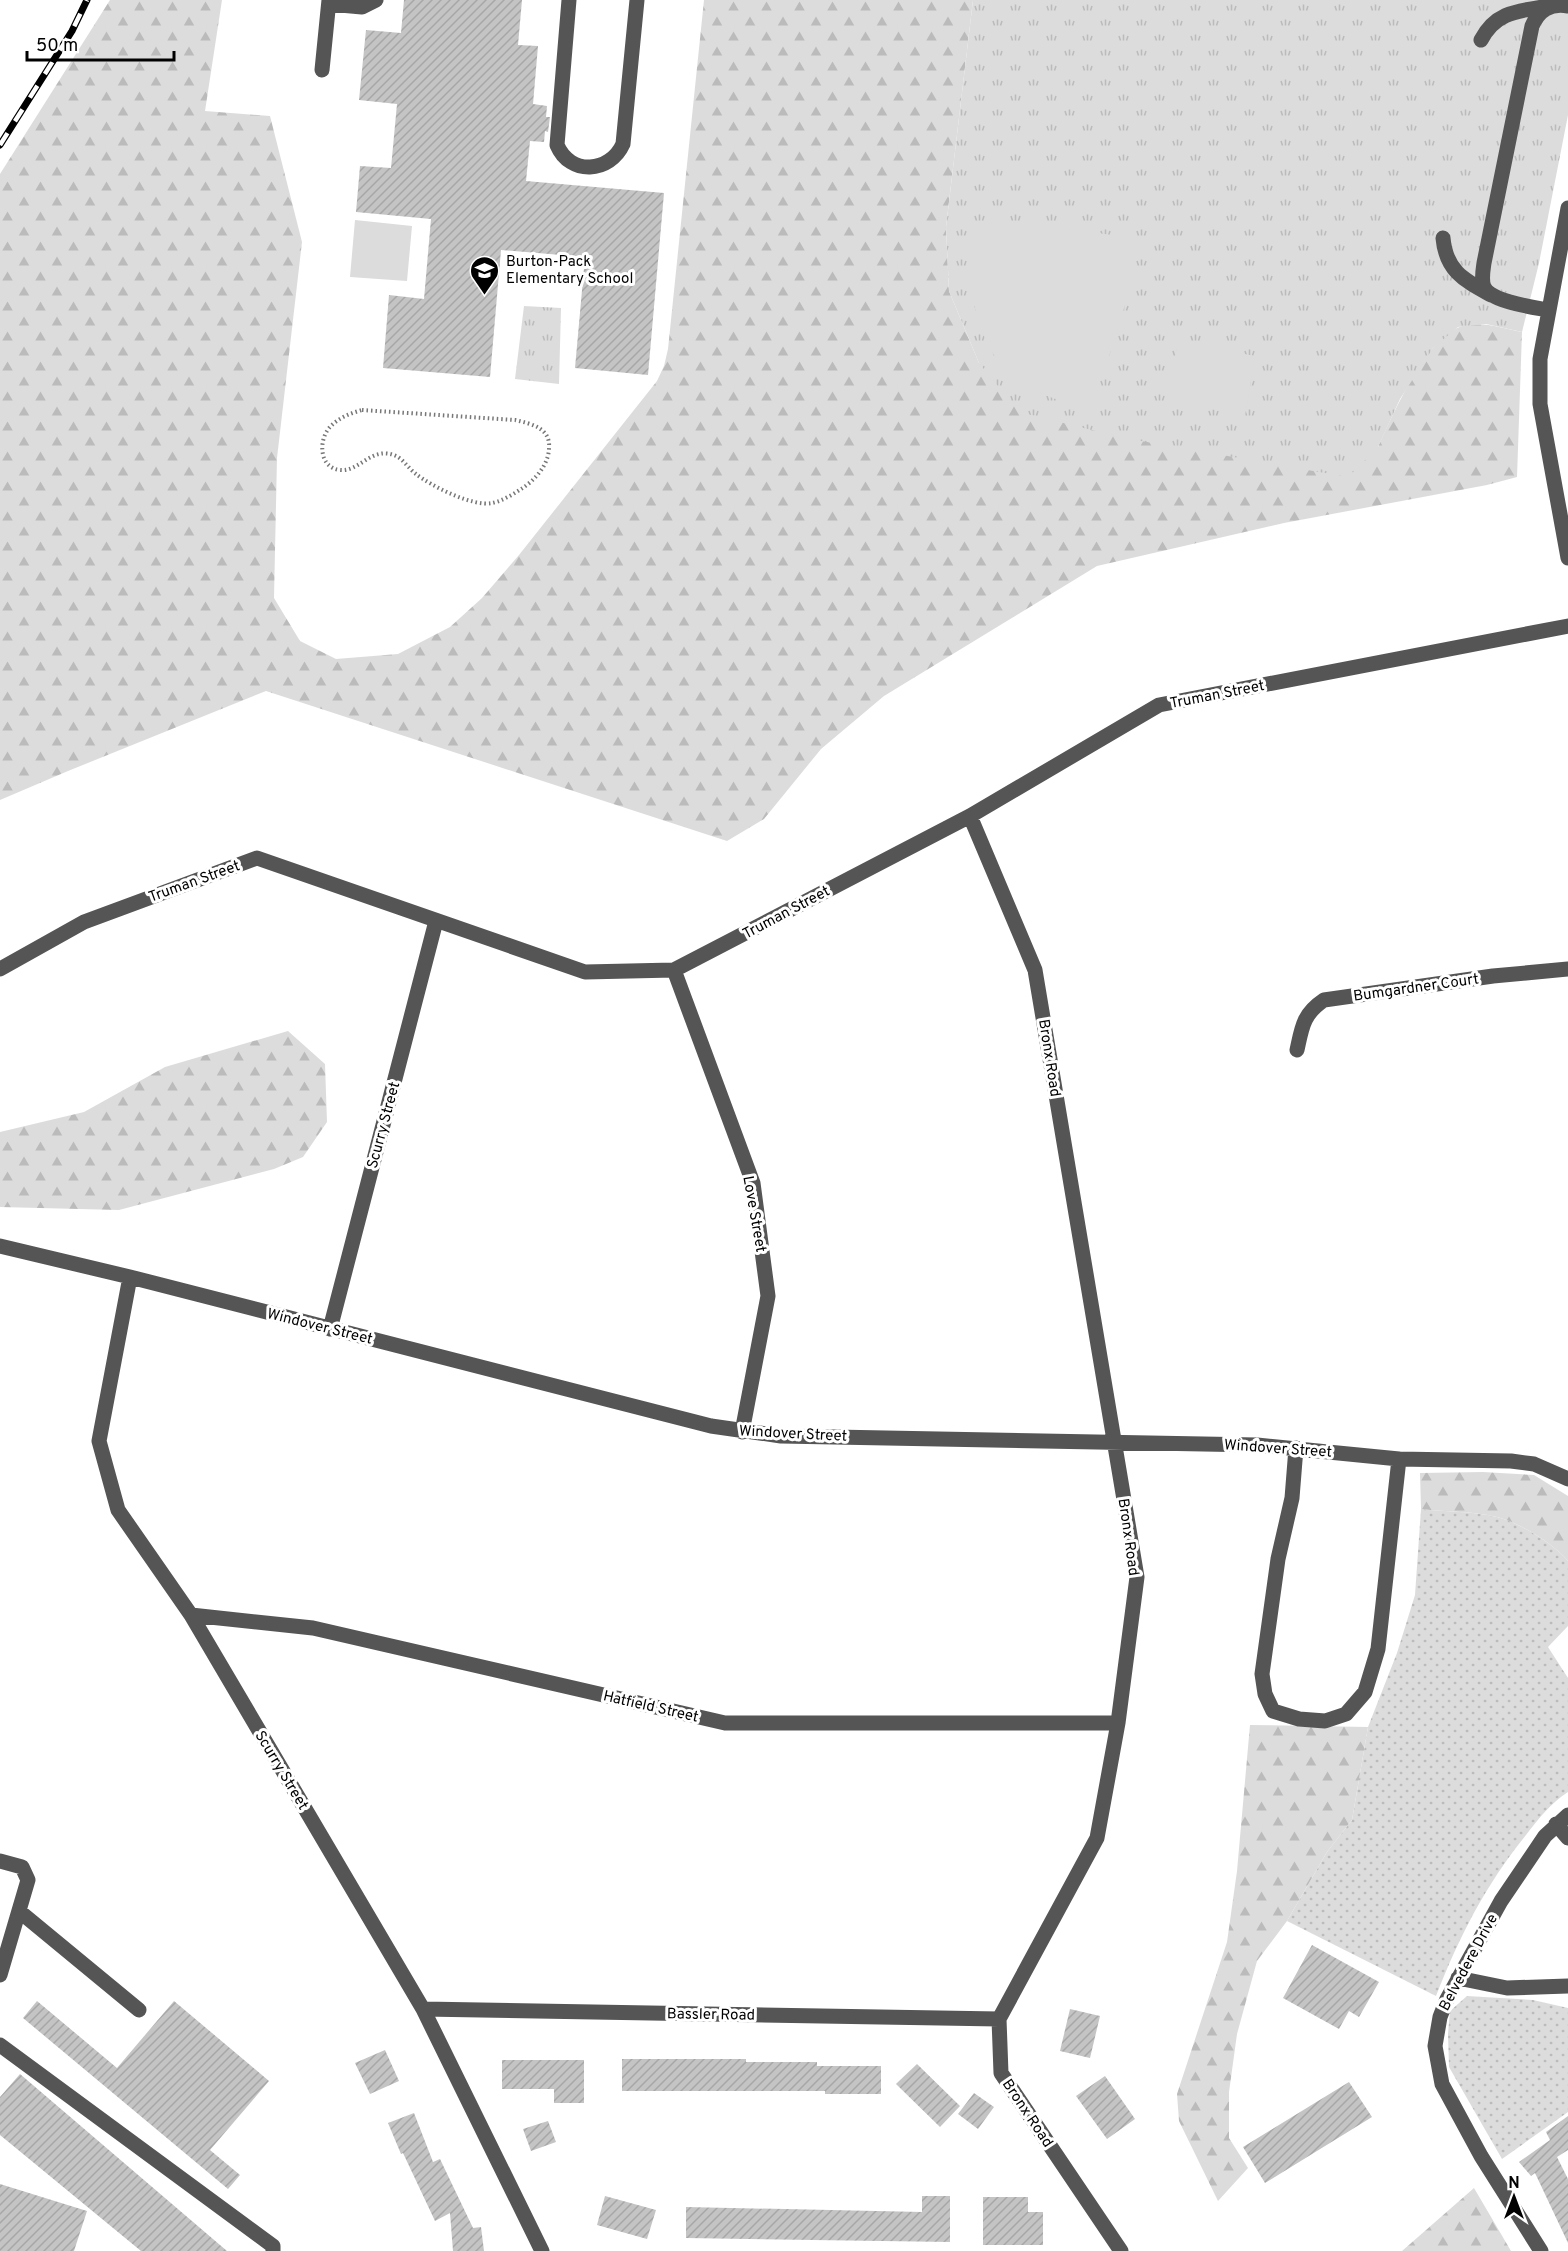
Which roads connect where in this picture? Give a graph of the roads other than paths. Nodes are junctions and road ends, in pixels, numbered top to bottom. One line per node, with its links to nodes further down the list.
1 (376, 0): 4 (street)
2 (569, 0): 3 (street)
3 (638, 0)
4 (329, 2): 8 (street)
5 (1552, 6): 6 (street); 7 (street); 12 (street)
6 (1568, 6)
7 (1481, 40)
8 (322, 70)
9 (1568, 208): 11 (street)
10 (1443, 238): 12 (street)
11 (1564, 255): 13 (street)
12 (1491, 294): 13 (street)
13 (1548, 310): 14 (street)
14 (1568, 558)
15 (1568, 626): 16 (street, Truman Street)
16 (970, 816): 20 (street, Truman Street); 26 (street, Bronx Road)
17 (436, 921): 18 (street, Truman Street); 20 (street, Truman Street); 24 (street, Scurry Street)
18 (0, 969)
19 (1568, 969): 21 (street, Bumgardner Court)
20 (674, 970): 25 (street, Love Street)
21 (1297, 1050)
22 (0, 1246): 23 (street, Windover Street)
23 (130, 1277): 24 (street, Windover Street); 30 (street, Scurry Street)
24 (330, 1329): 25 (street, Windover Street)
25 (742, 1432): 26 (street, Windover Street)
26 (1114, 1442): 27 (street, Windover Street); 31 (street, Bronx Road)
27 (1296, 1448): 28 (street, Windover Street); 28 (street)
28 (1399, 1459): 29 (street, Windover Street)
29 (1568, 1479)
30 (191, 1615): 31 (street, Hatfield Street); 39 (street, Scurry Street)
31 (1118, 1723): 41 (street, Bronx Road)
32 (1562, 1820): 33 (street); 37 (street, Belvedere Drive)
33 (1568, 1838)
34 (0, 1861): 35 (street)
35 (19, 1911): 36 (street); 40 (street)
36 (0, 1975)
37 (1458, 1978): 38 (street); 46 (street, Belvedere Drive)
38 (1568, 1986)
39 (423, 2009): 41 (street, Bassler Road); 44 (street, Scurry Street)
40 (139, 2010)
41 (999, 2019): 45 (street, Bronx Road)
42 (0, 2045): 43 (street)
43 (273, 2251)
44 (542, 2251)
45 (1121, 2251)
46 (1540, 2251)

